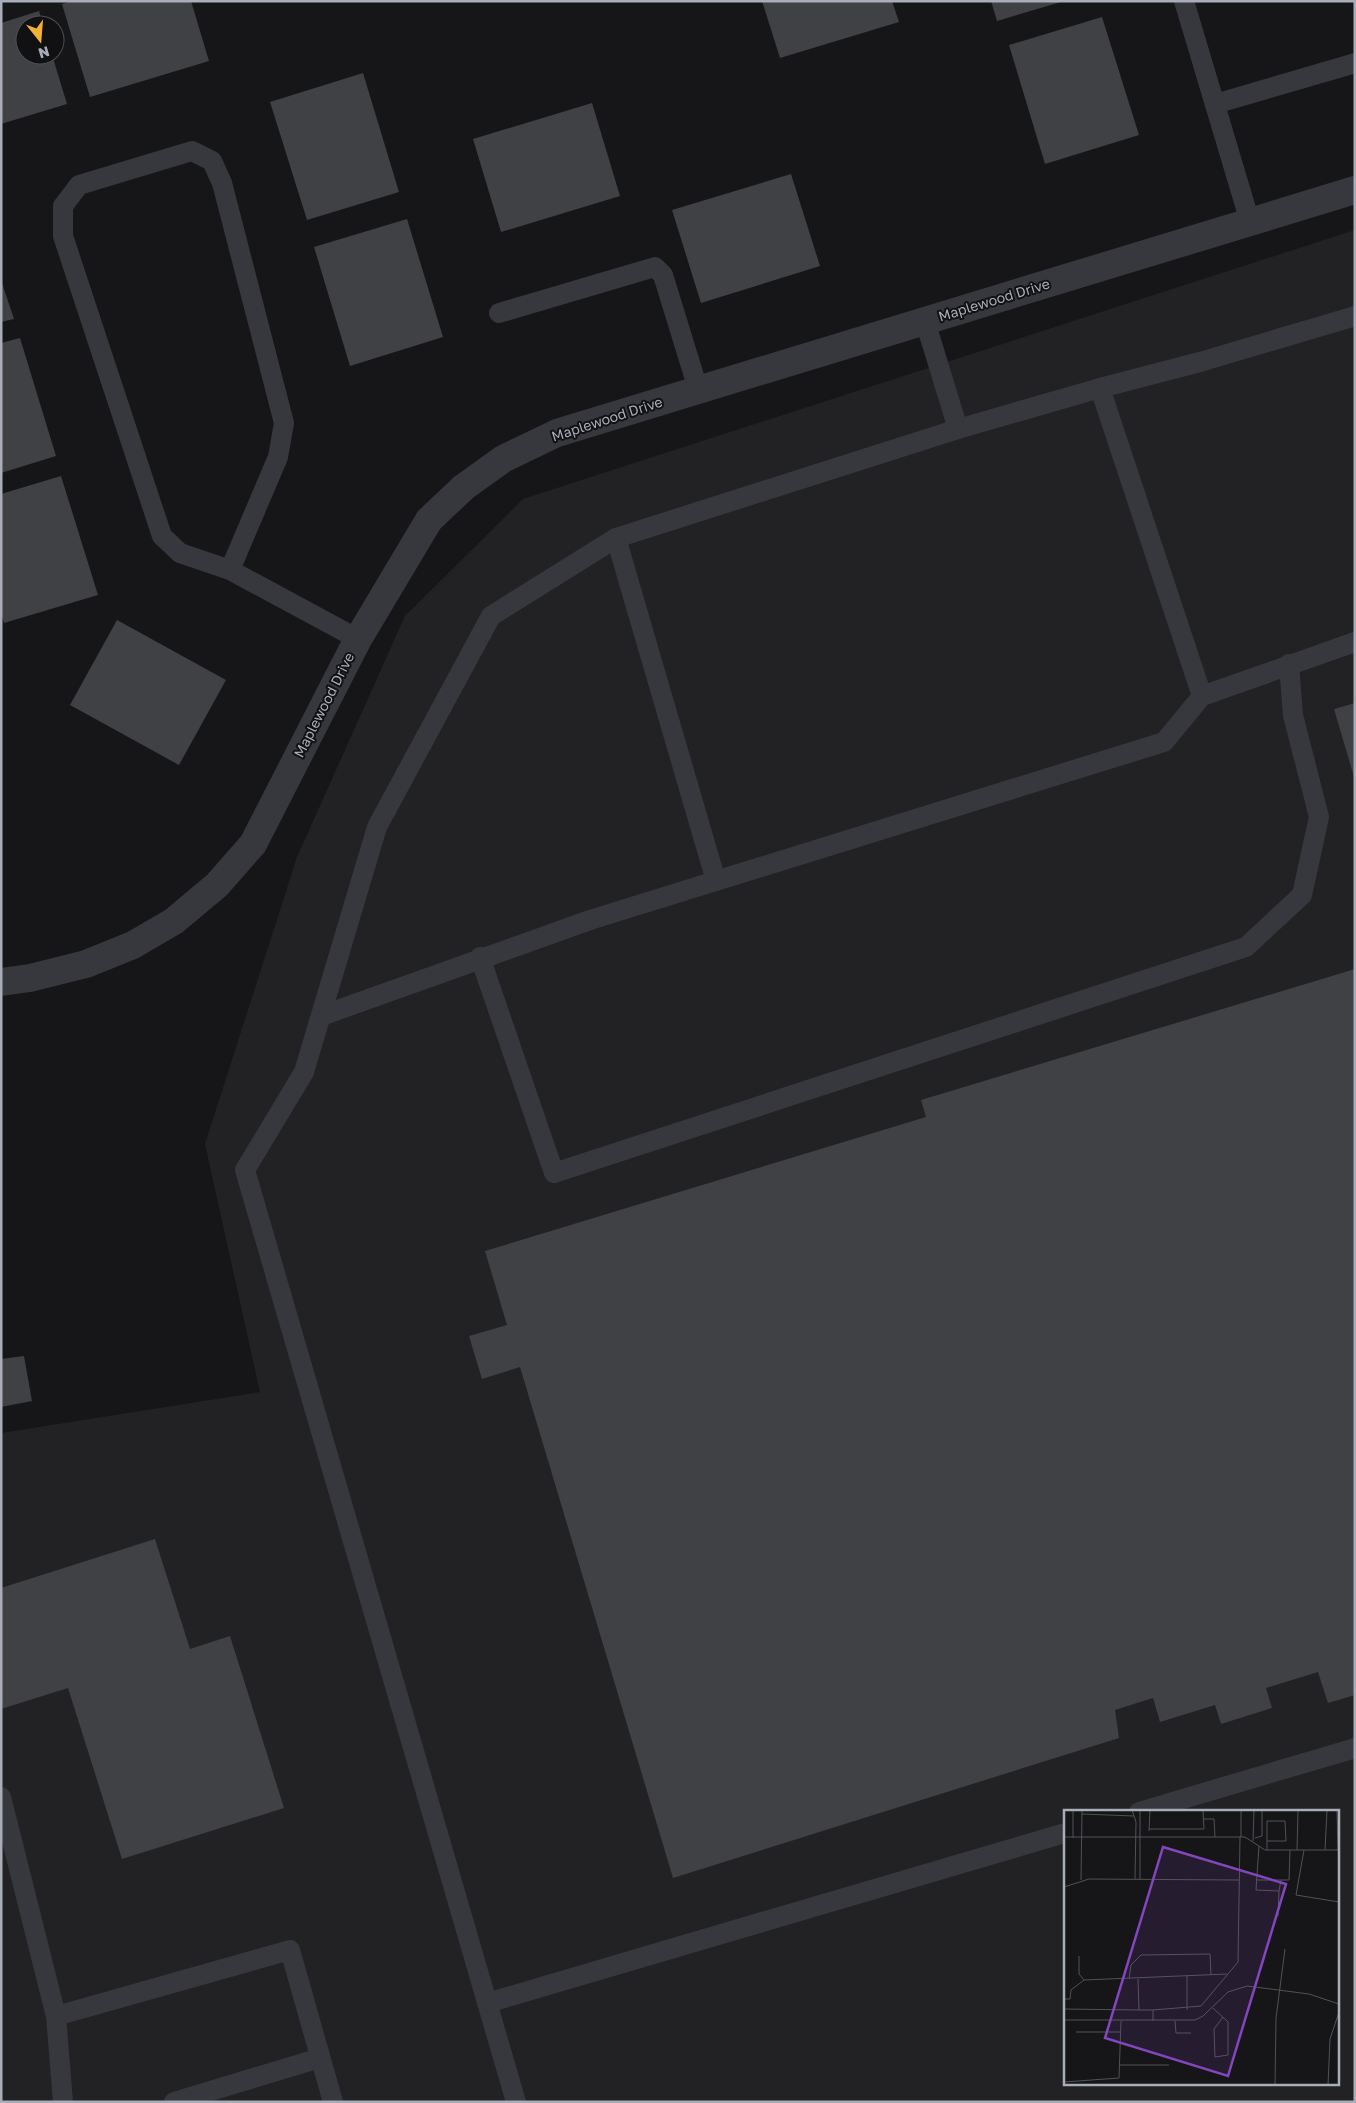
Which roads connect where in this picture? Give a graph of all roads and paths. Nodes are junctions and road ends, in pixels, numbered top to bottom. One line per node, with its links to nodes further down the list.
1 (1184, 1): 3 (lane)
2 (1355, 63): 3 (lane)
3 (1215, 104): 5 (lane)
4 (1355, 190): 5 (street, Maplewood Drive)
5 (1250, 222): 8 (street, Maplewood Drive)
6 (499, 313): 10 (lane)
7 (1355, 316): 9 (lane)
8 (925, 321): 10 (street, Maplewood Drive); 11 (lane)
9 (1100, 388): 11 (lane); 17 (lane)
10 (698, 390): 14 (street, Maplewood Drive)
11 (958, 429): 12 (lane)
12 (616, 538): 18 (lane); 21 (lane)
13 (230, 570): 13 (lane); 14 (lane)
14 (358, 639): 20 (street, Maplewood Drive)
15 (1355, 642): 16 (lane)
16 (1289, 664): 17 (lane); 19 (lane)
17 (1202, 696): 18 (lane)
18 (716, 881): 19 (lane)
19 (480, 958): 21 (lane)
20 (1, 982)
21 (321, 1016): 26 (lane)
22 (1355, 1748): 24 (lane)
23 (1, 1798): 27 (lane)
24 (1145, 1810)
25 (1064, 1833): 26 (lane)
26 (487, 2003): 32 (lane)
27 (56, 2016): 28 (lane); 29 (lane)
28 (320, 2058): 30 (lane); 31 (lane)
29 (63, 2102)
30 (174, 2102)
31 (333, 2102)
32 (516, 2102)

